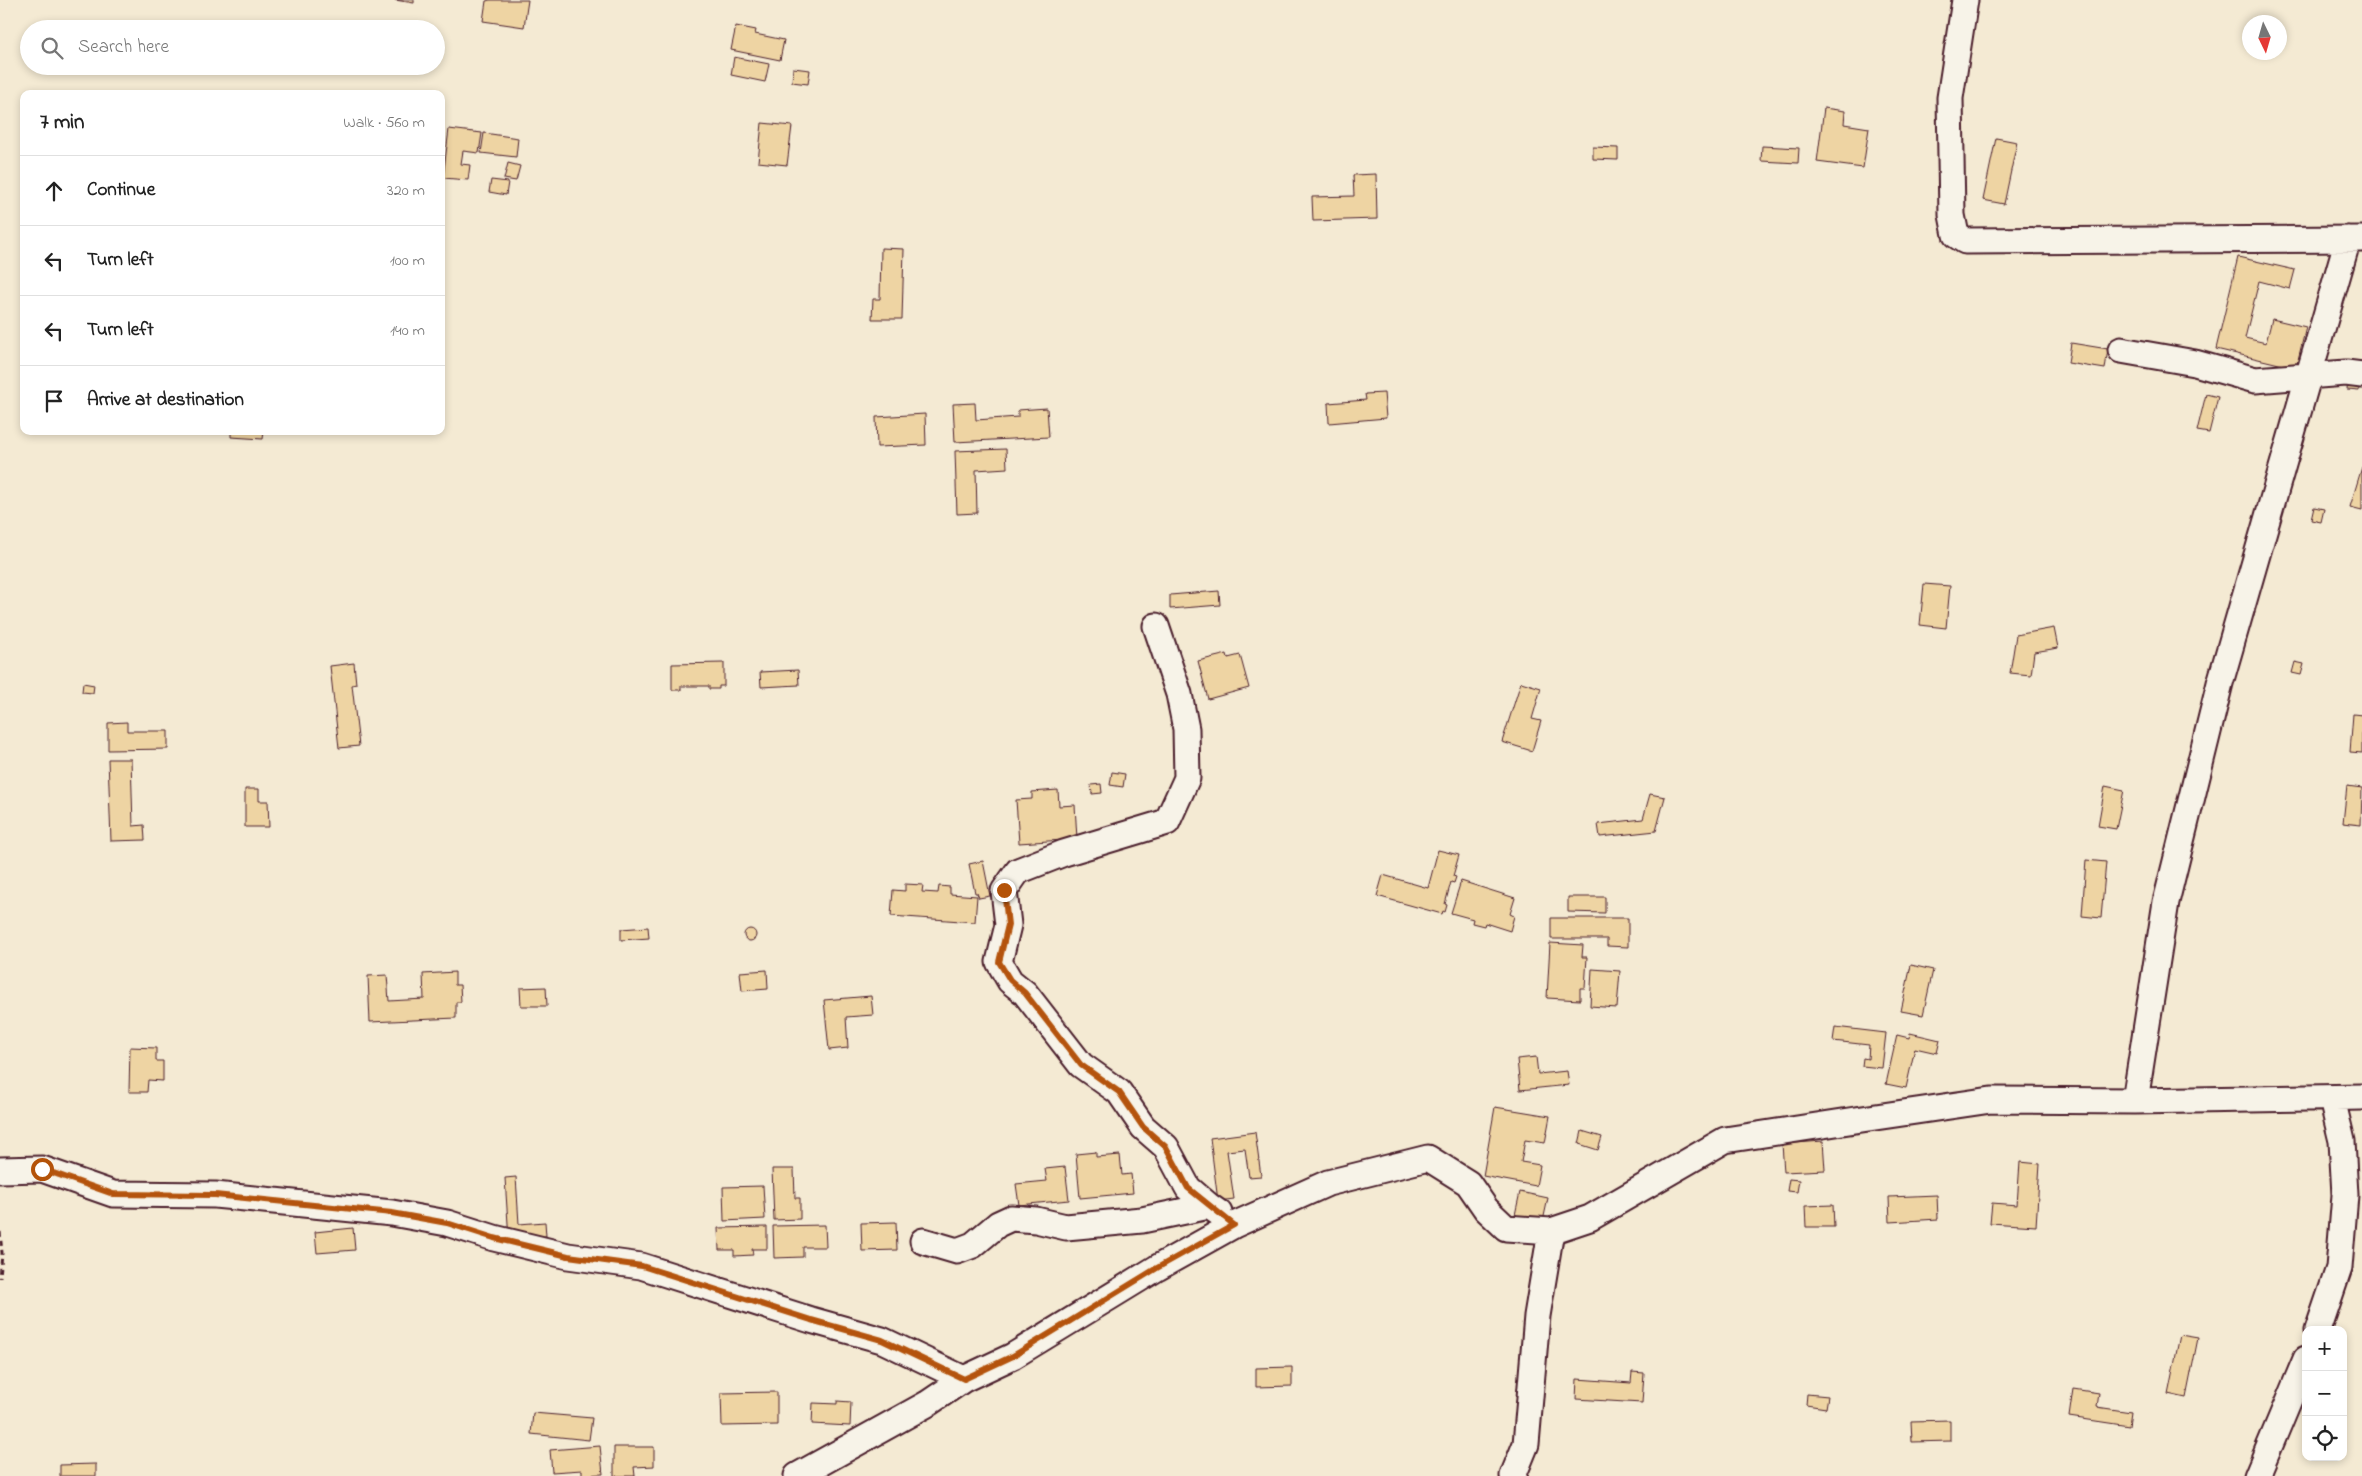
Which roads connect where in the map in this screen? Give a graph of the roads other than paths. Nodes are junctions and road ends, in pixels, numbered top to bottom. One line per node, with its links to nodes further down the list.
1 (1965, 0): 2 (street)
2 (2355, 239): 5 (street)
3 (2121, 350): 5 (street)
4 (2362, 375): 5 (street)
5 (2308, 376): 9 (street)
6 (1156, 626): 11 (street)
7 (2362, 1097): 8 (street)
8 (2332, 1099): 9 (street); 15 (street)
9 (2135, 1102): 13 (street)
10 (0, 1170): 17 (street)
11 (1209, 1206): 12 (street); 14 (street)
12 (1234, 1225): 13 (street); 17 (street)
13 (1552, 1231): 19 (street)
14 (923, 1241)
15 (2319, 1326)
16 (2302, 1369): 20 (street)
17 (964, 1379): 18 (street)
18 (796, 1476)
19 (1514, 1476)
20 (2258, 1476)

